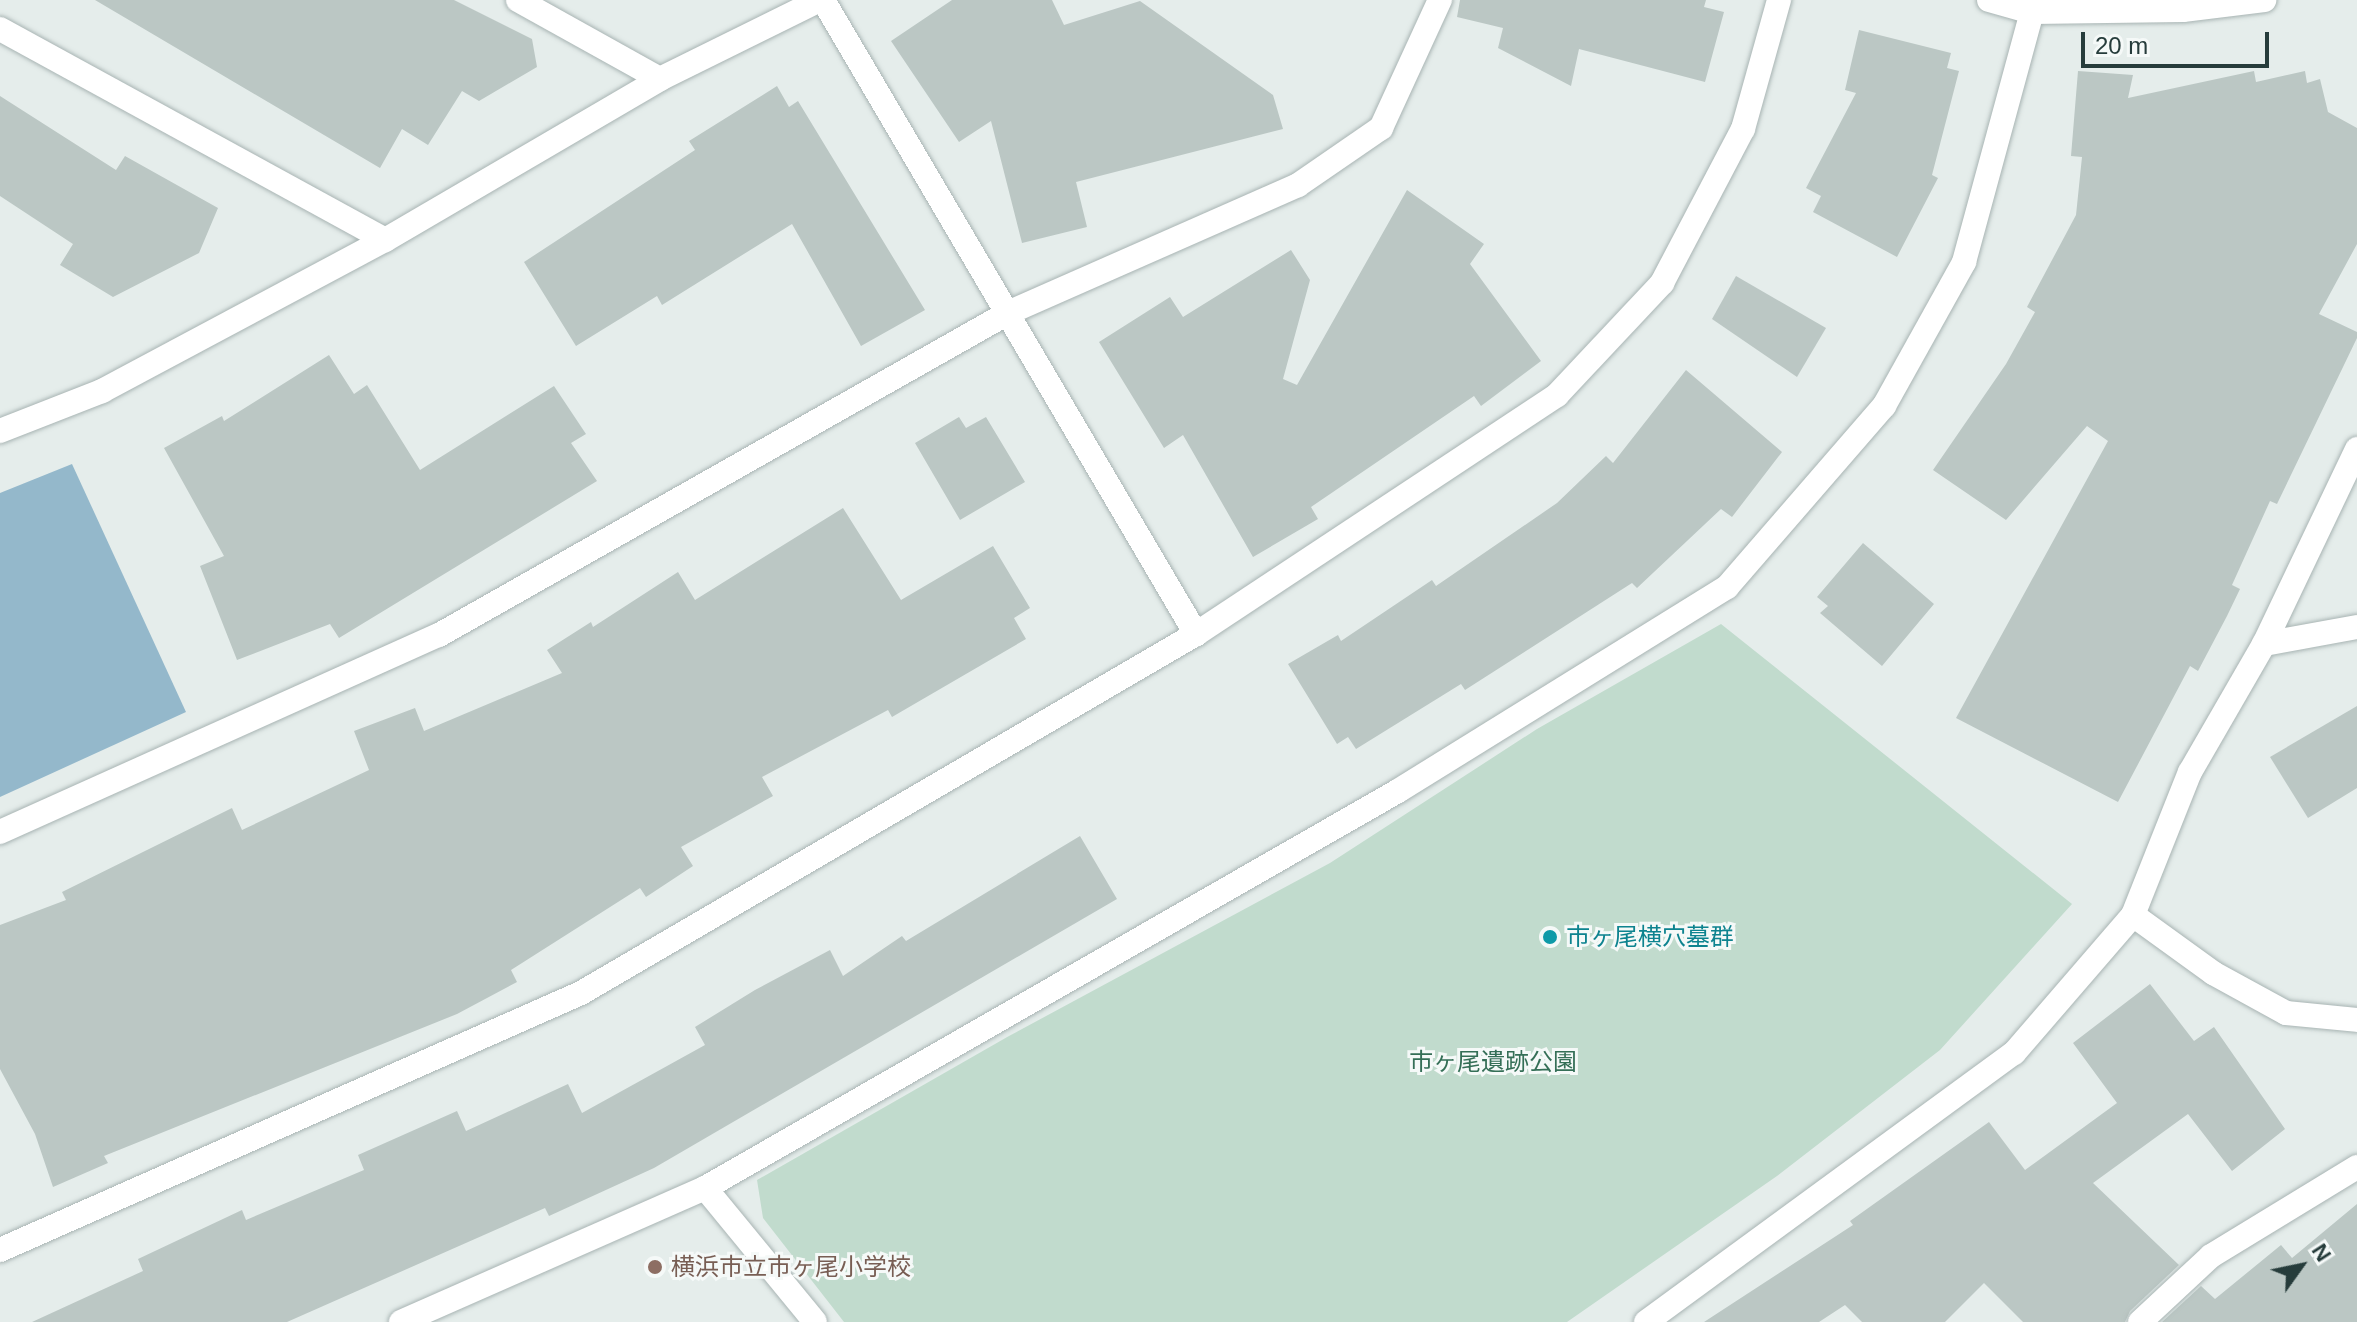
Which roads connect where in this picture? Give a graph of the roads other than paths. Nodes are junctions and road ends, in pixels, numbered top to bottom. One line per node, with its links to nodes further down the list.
1 (518, 0): 10 (street)
2 (822, 0): 7 (street); 12 (street)
3 (1440, 0): 12 (street)
4 (1779, 0): 16 (street)
5 (1989, 0): 8 (street)
6 (2264, 0): 8 (street)
7 (791, 10): 10 (street)
8 (2032, 12): 22 (street)
9 (0, 29): 11 (street)
10 (660, 79): 11 (street)
11 (385, 240): 13 (street)
12 (1008, 313): 16 (street); 18 (street)
13 (0, 431)
14 (2357, 449): 17 (street)
15 (2357, 627): 17 (street)
16 (1196, 634): 23 (street)
17 (2264, 644): 19 (street)
18 (0, 832)
19 (2133, 915): 20 (street); 26 (street)
20 (2357, 1020)
21 (2357, 1167): 27 (street)
22 (705, 1188): 24 (street); 25 (street)
23 (0, 1250)
24 (401, 1322)
25 (815, 1322)
26 (1646, 1322)
27 (2140, 1322)

